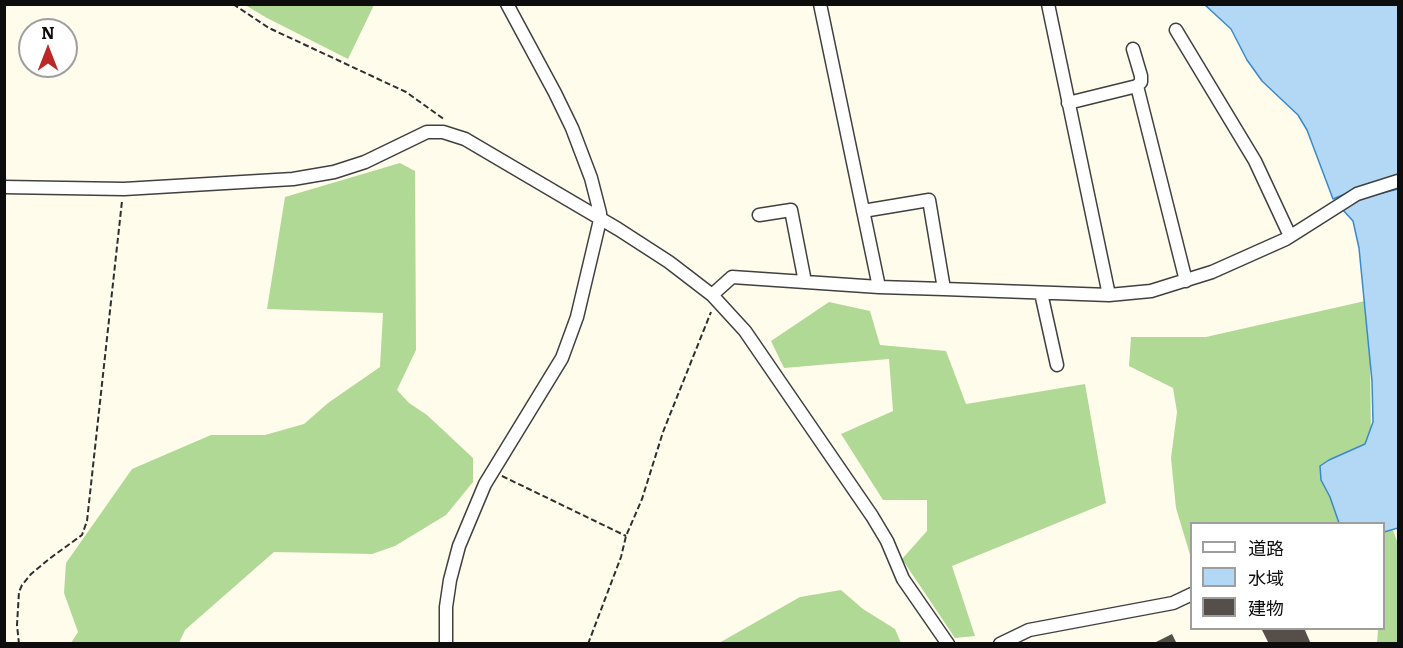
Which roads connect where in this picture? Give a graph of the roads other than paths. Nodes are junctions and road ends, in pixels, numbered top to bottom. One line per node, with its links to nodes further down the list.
1 (507, 4): 12 (street)
2 (820, 4): 10 (street)
3 (1048, 4): 7 (street)
4 (1176, 30): 13 (street)
5 (1133, 49): 6 (street)
6 (1137, 86): 7 (street); 14 (street)
7 (1068, 103): 19 (street)
8 (1398, 181): 13 (street)
9 (4, 187): 12 (street)
10 (863, 211): 16 (street); 17 (street)
11 (759, 215): 15 (street)
12 (600, 220): 20 (street); 23 (street)
13 (1290, 236): 14 (street)
14 (1186, 281): 19 (street)
15 (805, 282): 16 (street); 20 (street)
16 (879, 287): 17 (street)
17 (944, 290): 18 (street)
18 (1041, 293): 19 (street); 21 (street)
19 (1109, 295)
20 (715, 298): 24 (street)
21 (1057, 364)
22 (1190, 594): 25 (street)
23 (446, 644)
24 (948, 644)
25 (1000, 644)

